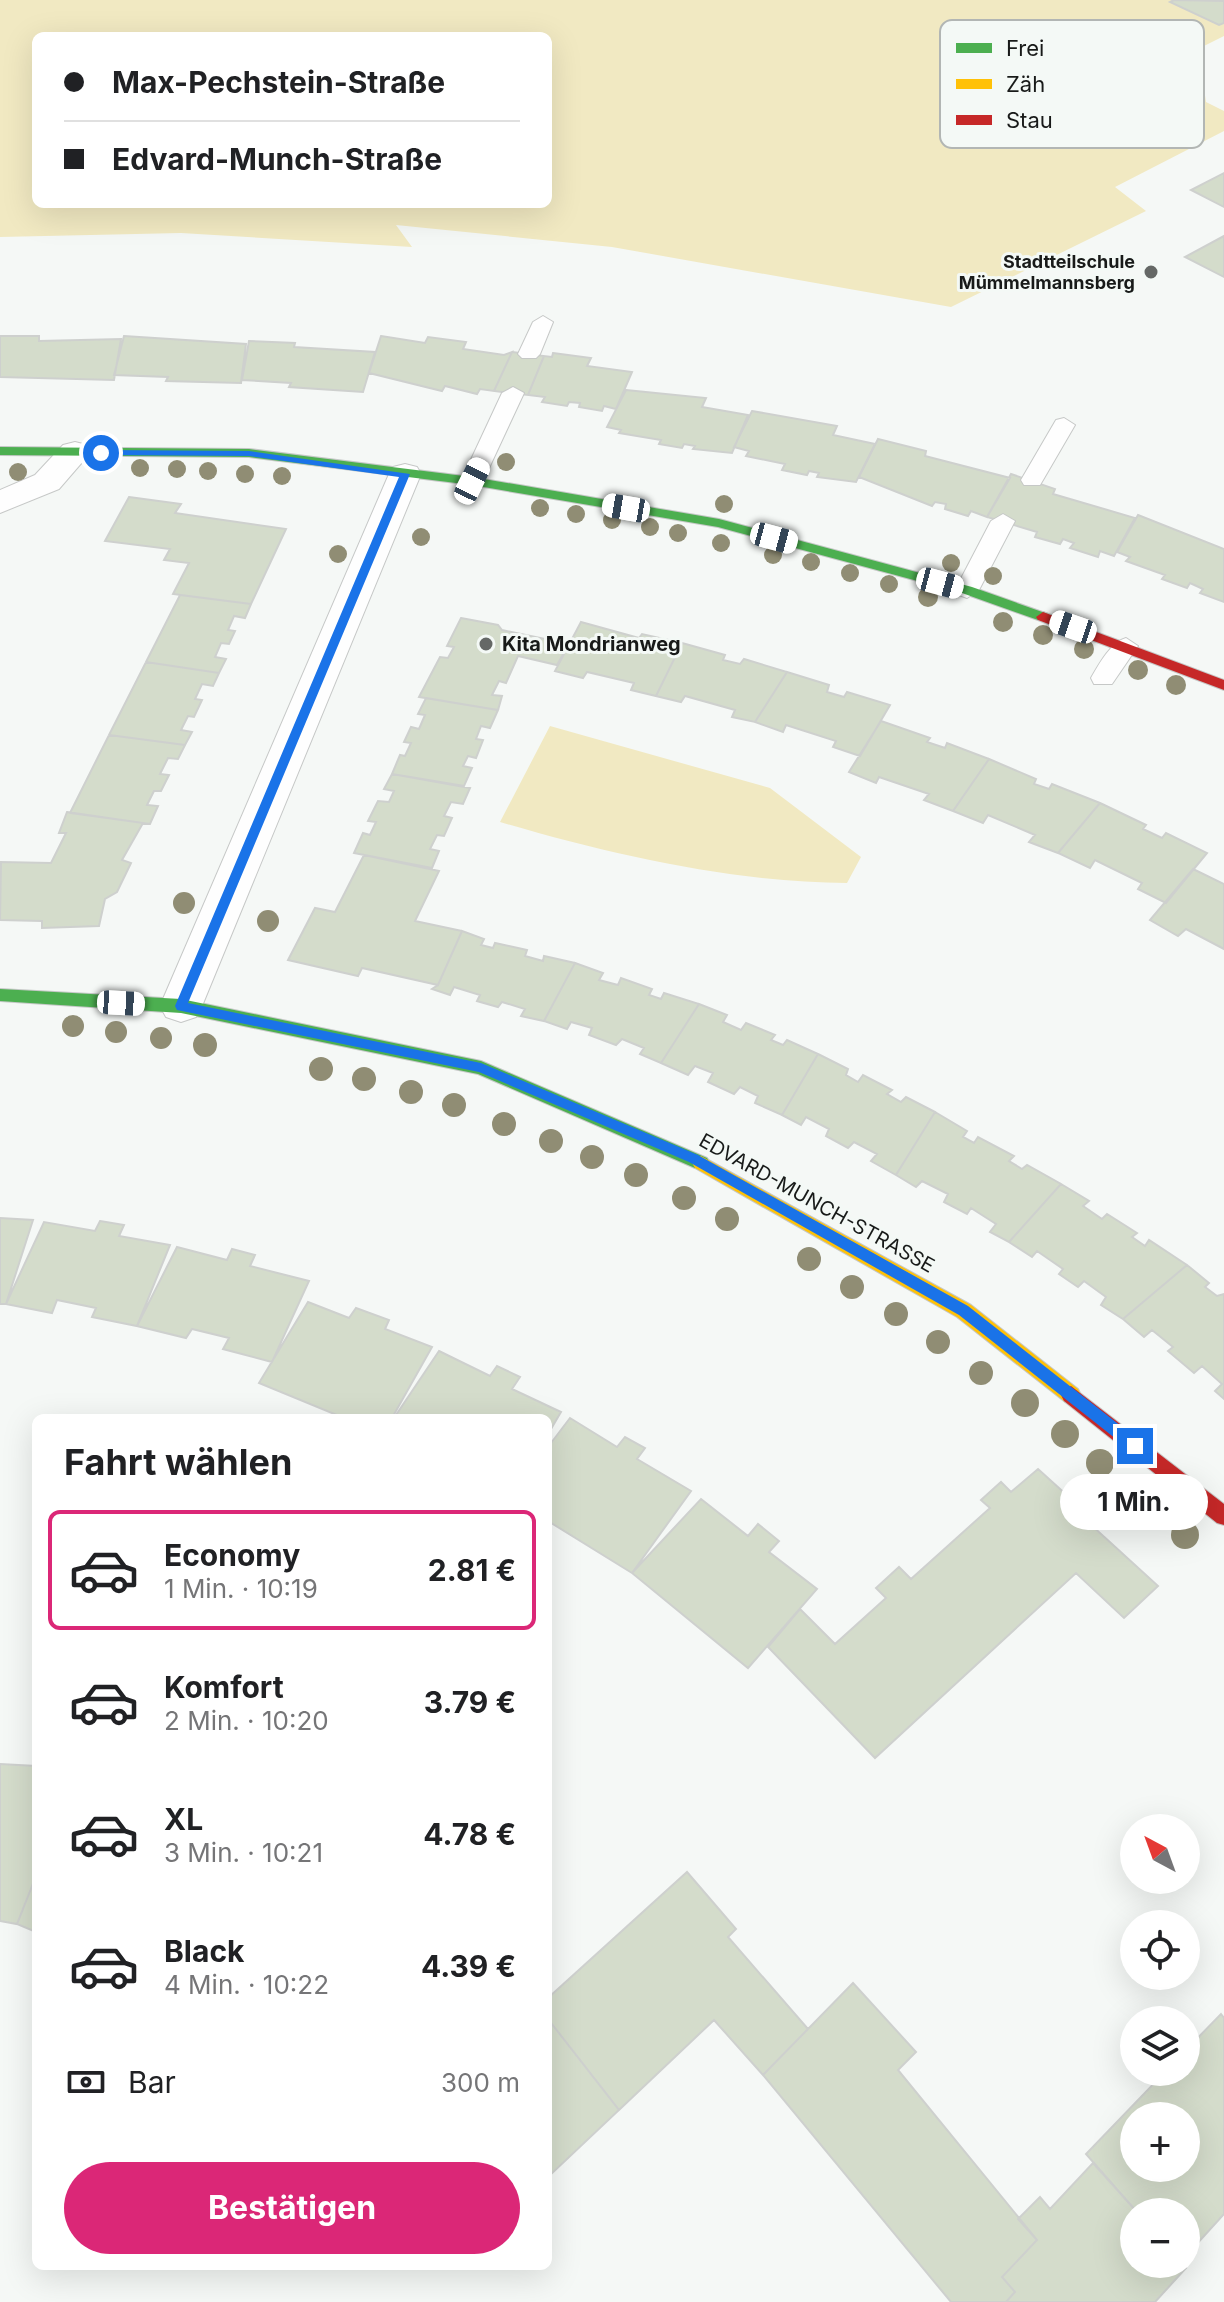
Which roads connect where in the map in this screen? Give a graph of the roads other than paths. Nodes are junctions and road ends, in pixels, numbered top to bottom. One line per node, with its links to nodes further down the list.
1 (543, 322): 2 (lane)
2 (529, 354)
3 (513, 393): 9 (lane)
4 (1064, 425): 8 (lane)
5 (0, 451): 6 (street)
6 (75, 452): 7 (street); 10 (street)
7 (405, 474): 9 (street); 17 (street)
8 (1032, 480)
9 (472, 481): 12 (street)
10 (0, 503)
11 (1003, 521): 12 (lane)
12 (967, 590): 13 (street)
13 (1126, 646): 14 (lane); 15 (street)
14 (1103, 678)
15 (1224, 685)
16 (0, 995): 17 (street, EDVARD-MUNCH-STRASSE)
17 (181, 1006): 18 (street, EDVARD-MUNCH-STRASSE)
18 (1224, 1516)

